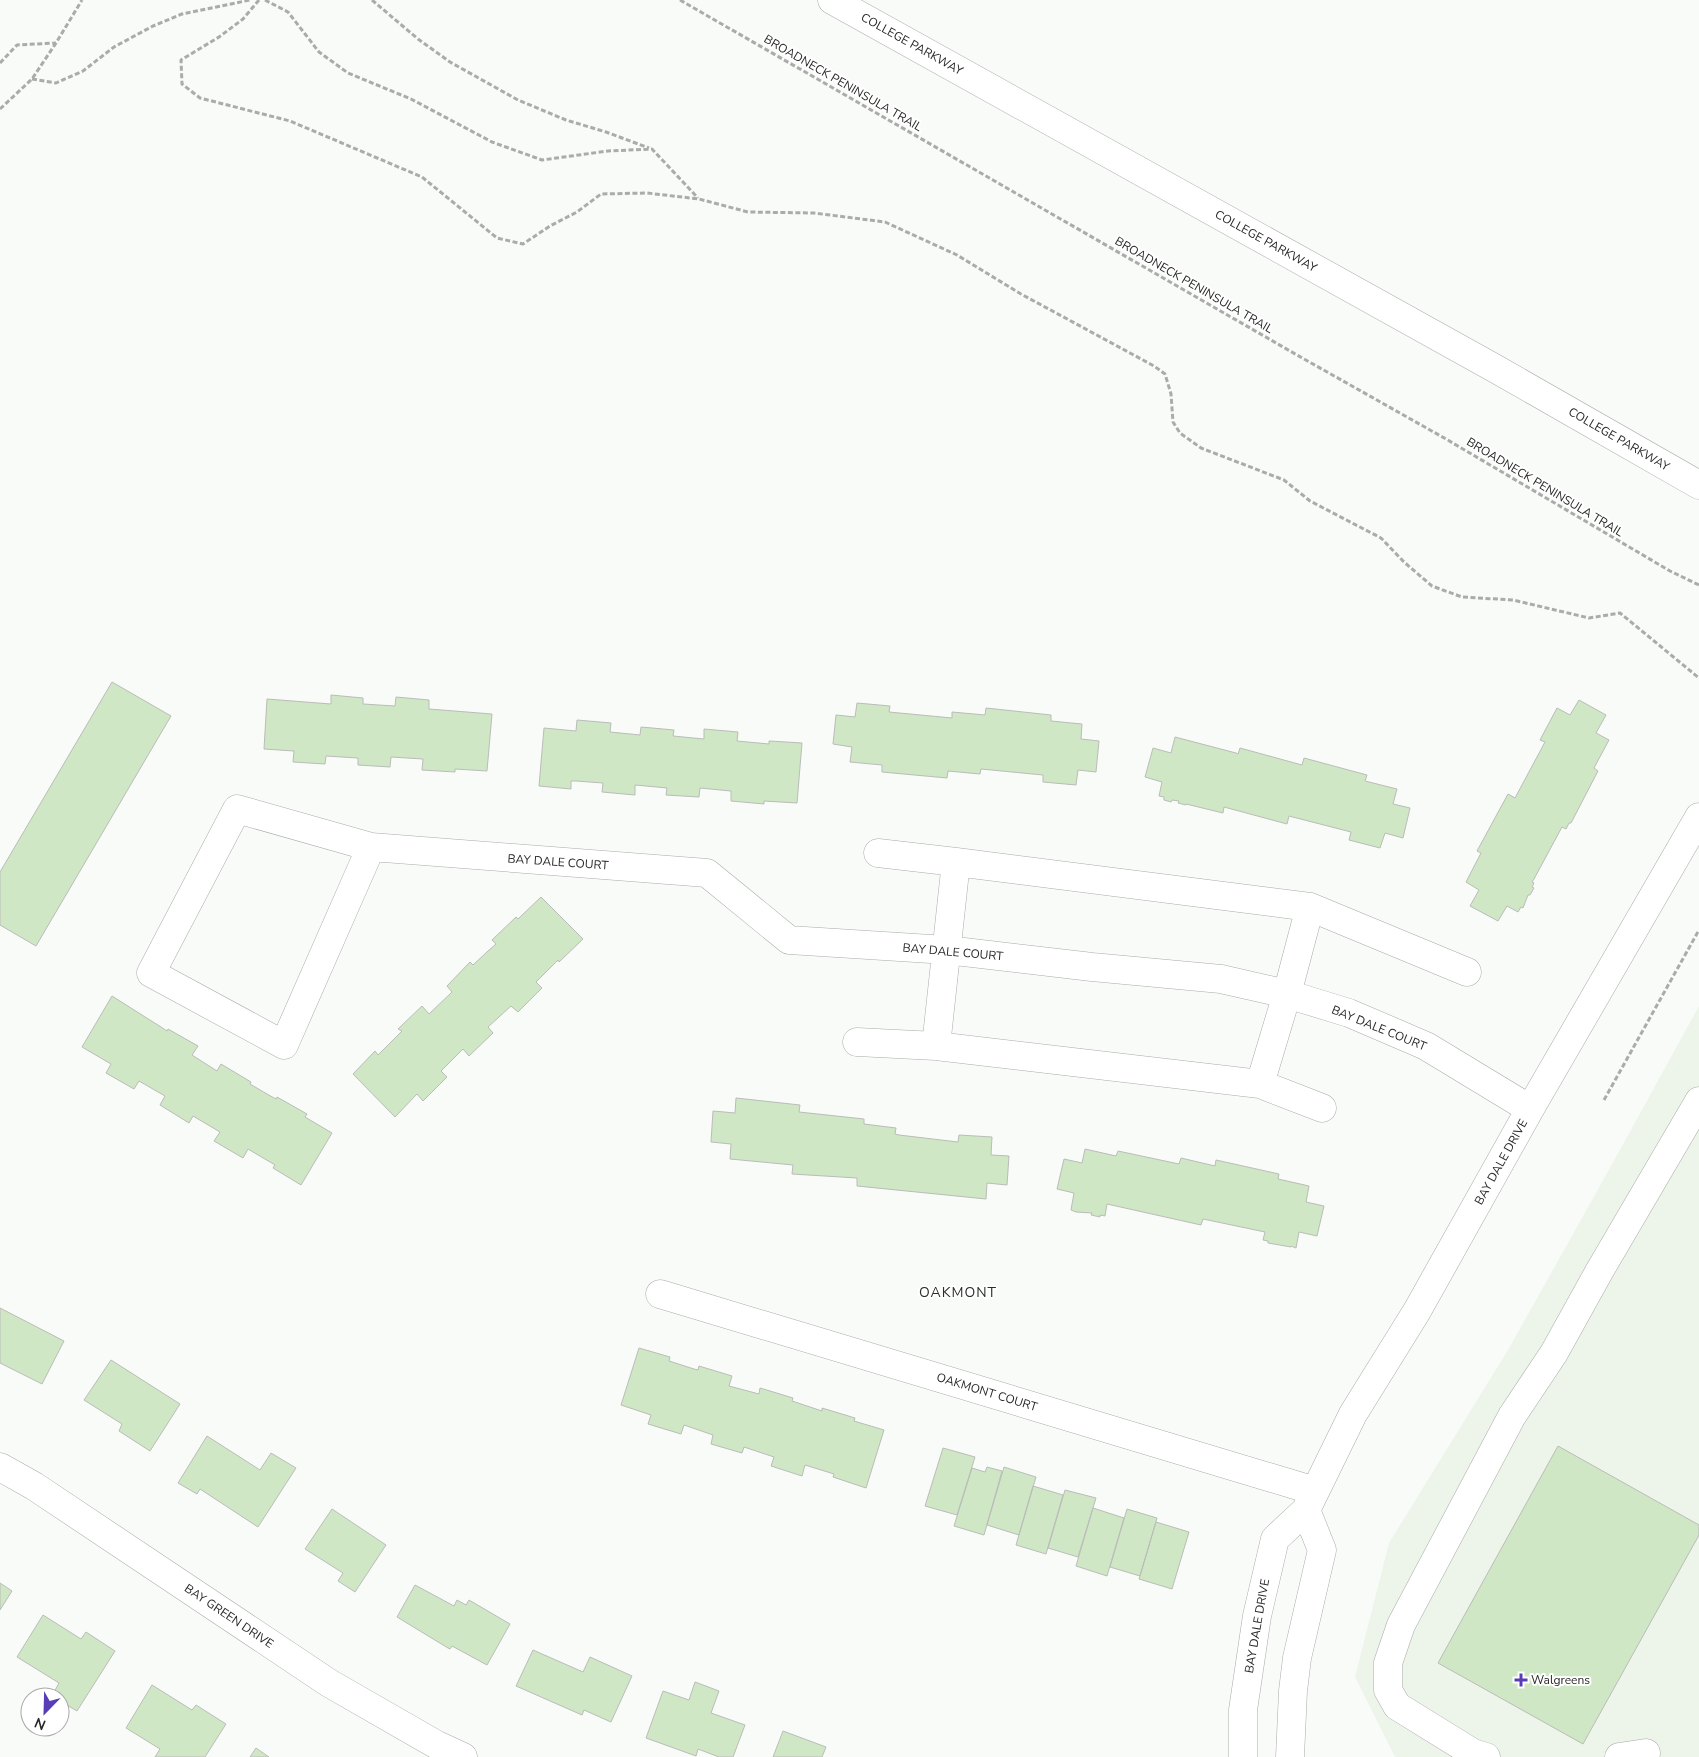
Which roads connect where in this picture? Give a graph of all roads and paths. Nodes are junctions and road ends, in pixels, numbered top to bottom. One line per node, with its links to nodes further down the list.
1 (82, 0): 8 (path)
2 (250, 0): 10 (path)
3 (259, 0): 13 (path)
4 (264, 0): 12 (path)
5 (372, 0): 12 (path)
6 (680, 0): 15 (path, BROADNECK PENINSULA TRAIL)
7 (832, 0): 14 (street, COLLEGE PARKWAY)
8 (56, 43): 9 (path); 10 (path)
9 (0, 63)
10 (32, 79): 11 (path)
11 (0, 109)
12 (652, 149): 13 (path)
13 (699, 199): 16 (path)
14 (1699, 485)
15 (1699, 585)
16 (1699, 678)
17 (1699, 817): 32 (street, BAY DALE DRIVE)
18 (372, 847): 18 (street, BAY DALE COURT); 23 (street, BAY DALE COURT)
19 (878, 853): 20 (street)
20 (956, 862): 21 (street); 23 (street)
21 (1310, 907): 24 (street); 25 (street)
22 (1699, 930): 29 (path)
23 (947, 950): 25 (street, BAY DALE COURT); 27 (street)
24 (1466, 972)
25 (1287, 994): 28 (street); 32 (street, BAY DALE COURT)
26 (857, 1042): 27 (street)
27 (936, 1046): 28 (street)
28 (1260, 1084): 31 (street)
29 (1604, 1100)
30 (1699, 1101): 39 (street)
31 (1322, 1108)
32 (1530, 1109): 35 (street, BAY DALE DRIVE)
33 (660, 1294): 35 (street, OAKMONT COURT)
34 (0, 1468): 36 (street, BAY GREEN DRIVE)
35 (1310, 1500): 37 (street, BAY DALE DRIVE); 38 (street)
36 (463, 1757)
37 (1243, 1757)
38 (1290, 1757)
39 (1486, 1757)

